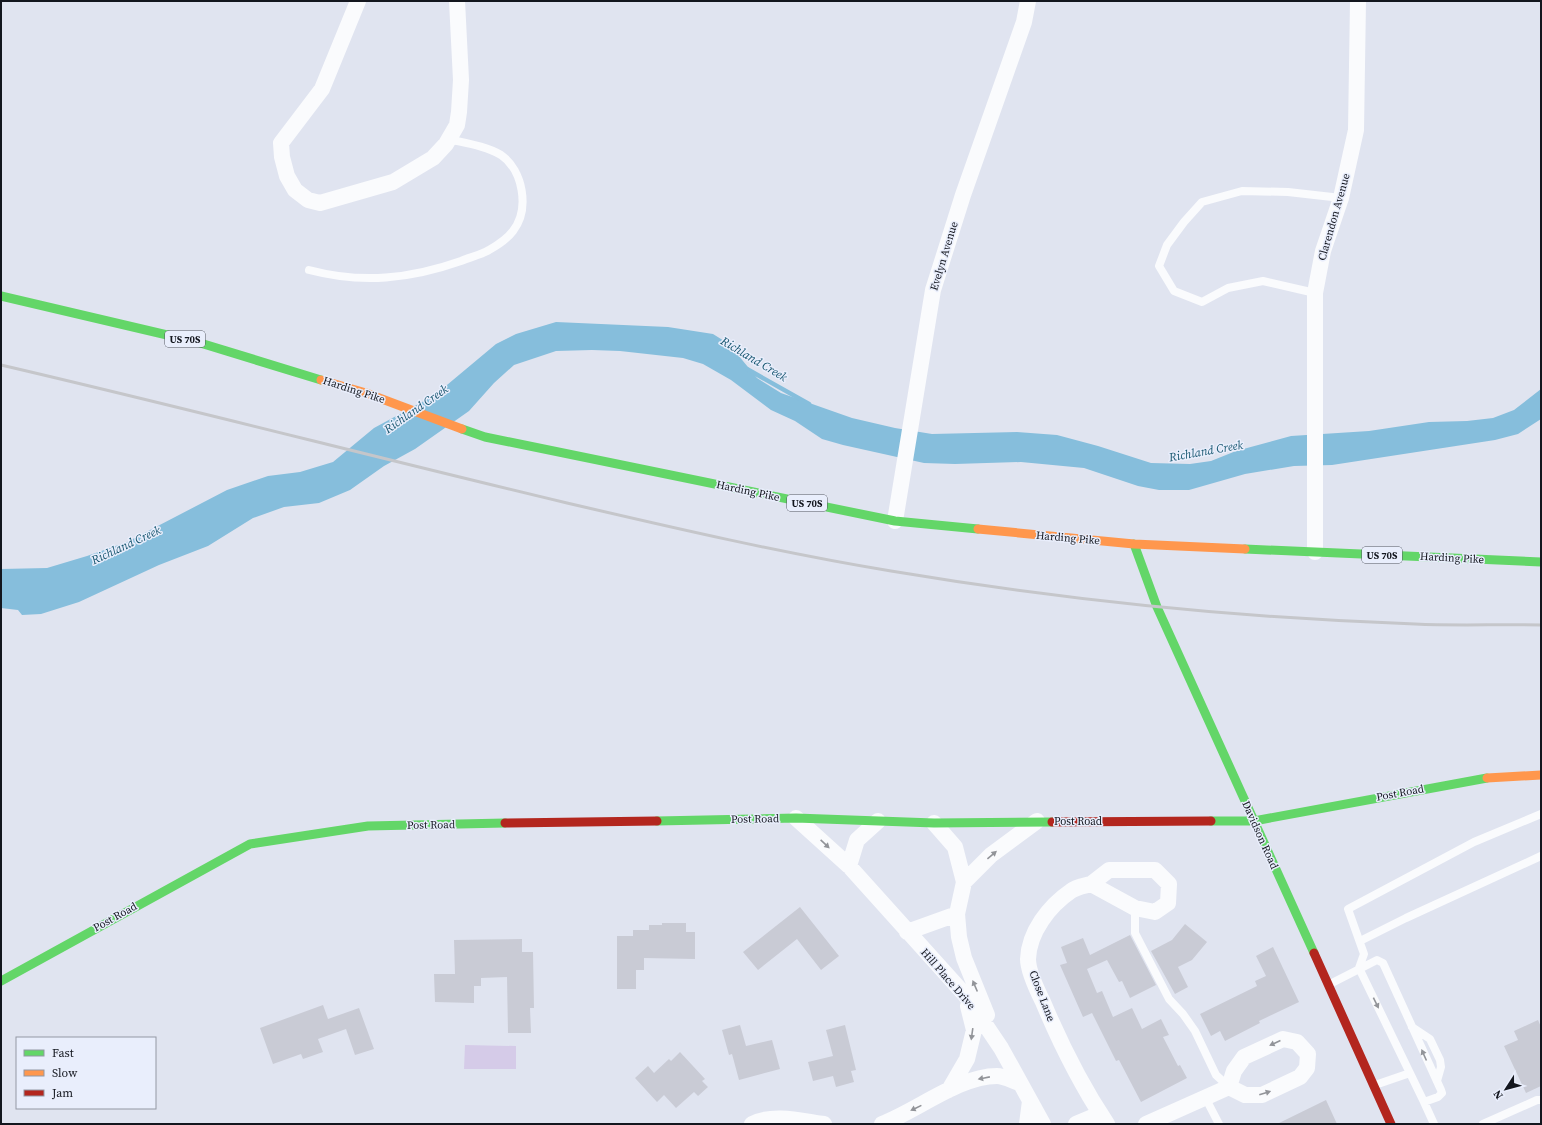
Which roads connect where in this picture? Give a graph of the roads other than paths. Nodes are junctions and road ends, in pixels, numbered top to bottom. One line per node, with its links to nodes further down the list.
1 (358, 1): 5 (street)
2 (457, 1): 5 (street)
3 (1028, 1): 10 (street, Evelyn Avenue)
4 (1358, 1): 6 (street, Clarendon Avenue)
5 (448, 139): 7 (lane)
6 (1341, 198): 8 (street, Clarendon Avenue); 8 (lane)
7 (309, 270)
8 (1315, 293): 12 (street, Clarendon Avenue)
9 (1, 296): 10 (street, Harding Pike / US 70S)
10 (895, 521): 11 (street, Harding Pike / US 70S)
11 (1134, 544): 12 (street, Harding Pike / US 70S); 19 (street, Davidson Road)
12 (1315, 552): 13 (street, Harding Pike / US 70S)
13 (1541, 562)
14 (1541, 775): 19 (street, Post Road)
15 (1541, 814): 28 (lane)
16 (796, 818): 17 (street, Post Road); 22 (street, Hill Place Drive, one-way to 22); 30 (street, Post Road)
17 (878, 821): 20 (street, Post Road); 22 (street)
18 (1037, 821): 19 (street, Post Road); 20 (street, Post Road); 23 (street, one-way to 18)
19 (1254, 821): 31 (street, Davidson Road)
20 (934, 823): 23 (street, Hill Place Drive)
21 (1541, 856): 28 (lane)
22 (849, 866): 27 (street, Hill Place Drive)
23 (964, 882): 26 (street, Hill Place Drive)
24 (1091, 884): 25 (street, Close Lane); 25 (street, Close Lane); 45 (street, Close Lane)
25 (1135, 908): 38 (lane)
26 (957, 914): 27 (street); 34 (street, Hill Place Drive, one-way to 26)
27 (907, 932): 32 (street, Hill Place Drive)
28 (1360, 942): 29 (lane)
29 (1360, 968): 31 (lane); 33 (lane); 35 (lane, one-way to 35)
30 (1, 981)
31 (1328, 985): 39 (street, Davidson Road)
32 (966, 996): 34 (street, Hill Place Drive); 40 (street, one-way to 40)
33 (1412, 1027): 36 (lane, one-way to 33); 36 (lane)
34 (1001, 1048): 37 (street, Hill Place Drive)
35 (1410, 1073): 39 (lane); 44 (lane)
36 (1437, 1081): 44 (lane)
37 (1020, 1083): 40 (street, one-way to 40); 43 (street, Hill Place Drive)
38 (1229, 1086): 38 (street, one-way to 38); 41 (street)
39 (1374, 1086): 54 (street, Davidson Road)
40 (949, 1090): 48 (street, one-way to 48)
41 (1205, 1097): 52 (street); 53 (lane)
42 (1541, 1100): 56 (lane)
43 (1030, 1101): 49 (street); 50 (street, Hill Place Drive)
44 (1424, 1102): 55 (lane)
45 (1103, 1119): 51 (street)
46 (752, 1124): 47 (street)
47 (824, 1124)
48 (882, 1124)
49 (1027, 1124)
50 (1043, 1124)
51 (1076, 1124)
52 (1146, 1124)
53 (1219, 1124)
54 (1391, 1124)
55 (1434, 1124)
56 (1483, 1124)

